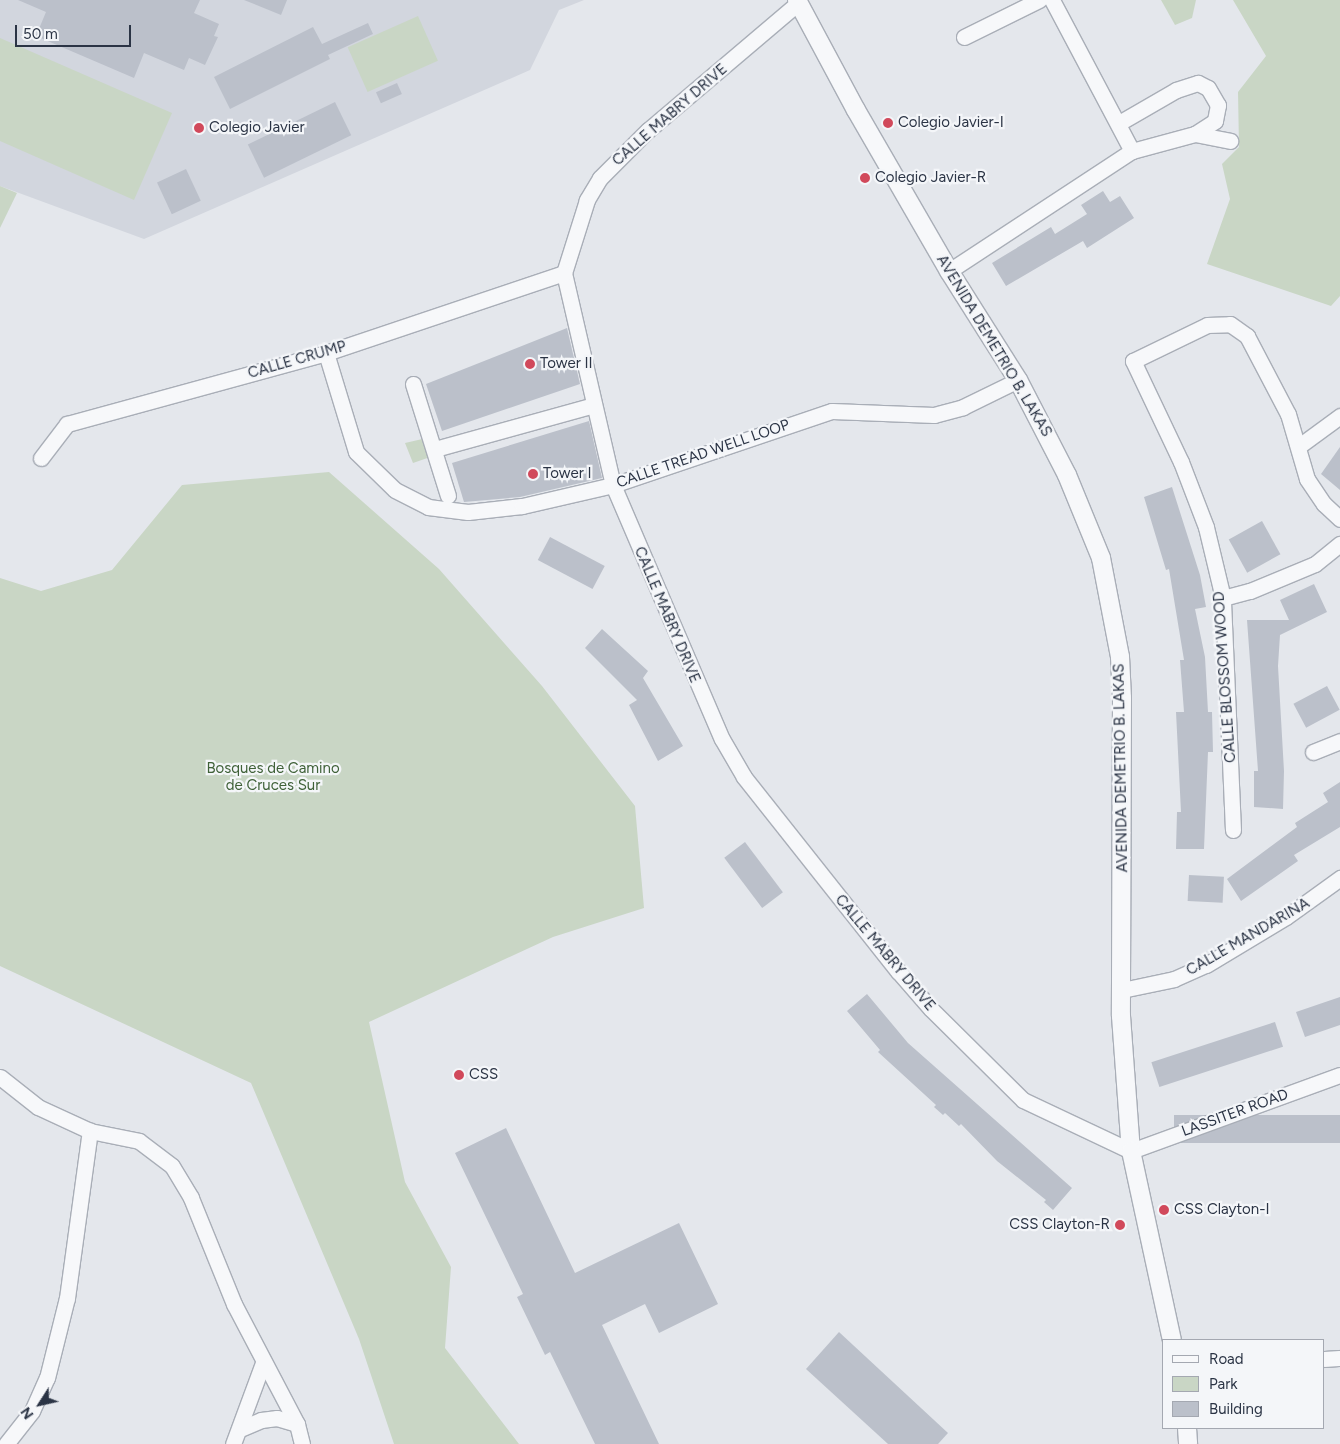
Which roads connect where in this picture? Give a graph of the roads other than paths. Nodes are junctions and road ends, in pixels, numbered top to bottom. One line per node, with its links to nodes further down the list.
1 (1039, 0): 4 (street)
2 (1052, 0): 5 (street)
3 (798, 1): 9 (street, AVENIDA DEMETRIO B. LAKAS); 10 (street, CALLE MABRY DRIVE)
4 (964, 37)
5 (1119, 123): 6 (street); 8 (street)
6 (1195, 134): 7 (street); 8 (street)
7 (1230, 141)
8 (1132, 150): 9 (street)
9 (949, 270): 12 (street, AVENIDA DEMETRIO B. LAKAS)
10 (564, 272): 11 (street, CALLE CRUMP); 14 (street, CALLE MABRY DRIVE)
11 (326, 353): 18 (street, CALLE CRUMP); 19 (street, CALLE TREAD WELL LOOP)
12 (1018, 380): 19 (street, CALLE TREAD WELL LOOP); 28 (street, AVENIDA DEMETRIO B. LAKAS)
13 (413, 384): 17 (street)
14 (594, 405): 17 (street); 19 (street, CALLE MABRY DRIVE)
15 (1340, 416): 16 (street)
16 (1299, 446): 21 (street); 23 (street, CALLE BLOSSOM WOOD)
17 (435, 449): 20 (street)
18 (41, 458)
19 (613, 485): 32 (street, CALLE MABRY DRIVE)
20 (448, 496)
21 (1340, 519)
22 (1340, 544): 23 (street)
23 (1223, 598): 26 (street, CALLE BLOSSOM WOOD)
24 (1340, 741): 25 (street)
25 (1313, 752)
26 (1232, 830)
27 (1340, 878): 28 (street, CALLE MANDARINA)
28 (1122, 990): 32 (street, AVENIDA DEMETRIO B. LAKAS)
29 (1340, 1075): 32 (street, LASSITER ROAD)
30 (0, 1077): 31 (street)
31 (90, 1131): 36 (street); 40 (street)
32 (1131, 1151): 33 (street, AVENIDA DEMETRIO B. LAKAS)
33 (1172, 1339)
34 (1340, 1358): 35 (street)
35 (1325, 1359)
36 (263, 1363): 37 (street); 38 (street)
37 (297, 1424): 38 (street); 42 (street)
38 (240, 1429): 41 (street)
39 (1187, 1429): 43 (street)
40 (6, 1444)
41 (232, 1444)
42 (302, 1444)
43 (1188, 1444)

